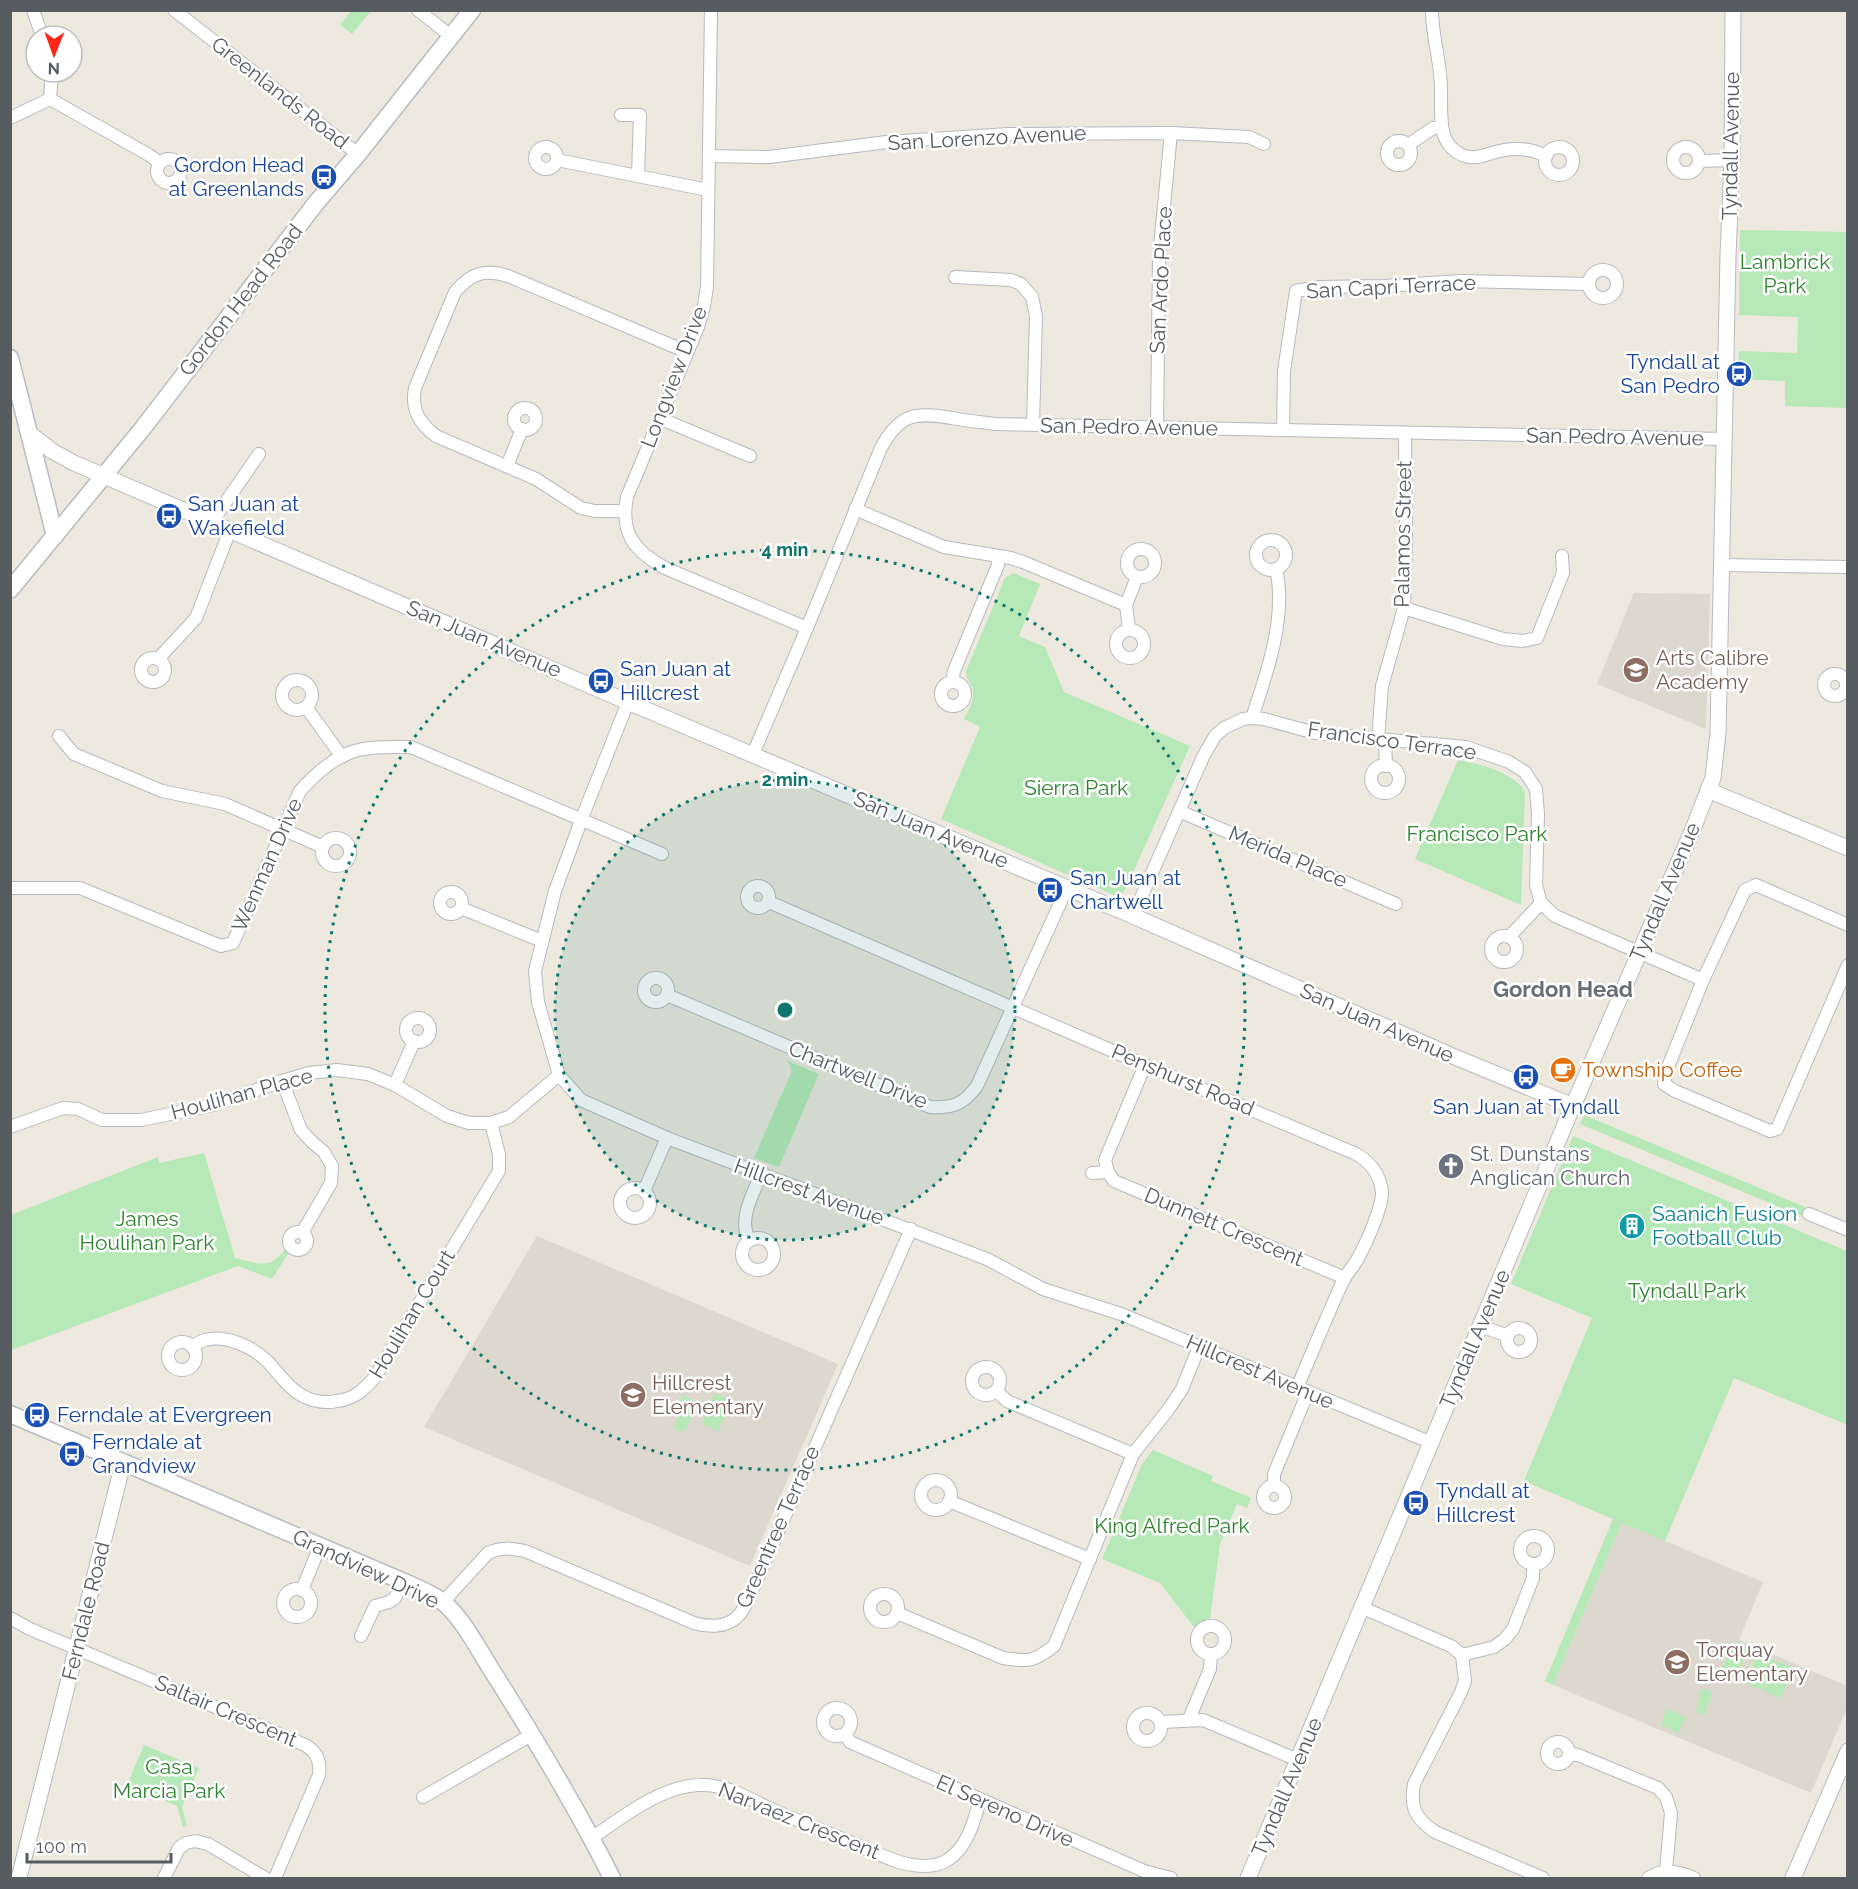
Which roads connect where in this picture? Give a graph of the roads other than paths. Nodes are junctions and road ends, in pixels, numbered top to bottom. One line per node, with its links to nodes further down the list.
1 (174, 10): 16 (street, Greenlands Road)
2 (418, 10): 7 (street)
3 (472, 10): 7 (main road, Gordon Head Road)
4 (711, 10): 17 (street, Longview Drive)
5 (1432, 10): 12 (street)
6 (1733, 10): 21 (street, Tyndall Avenue)
7 (452, 37): 16 (main road, Gordon Head Road)
8 (51, 84): 9 (street)
9 (50, 99): 11 (street); 22 (street)
10 (621, 115): 23 (street)
11 (10, 118)
12 (1442, 127): 15 (street); 18 (street)
13 (1171, 133): 14 (street, San Lorenzo Avenue); 17 (street, San Lorenzo Avenue); 31 (street, San Ardo Place)
14 (1264, 144)
15 (1408, 145)
16 (358, 154): 40 (main road, Gordon Head Road)
17 (709, 156): 24 (street, Longview Drive)
18 (1546, 156)
19 (557, 160): 23 (street)
20 (1699, 160): 21 (street)
21 (1732, 160): 36 (street, Tyndall Avenue)
22 (160, 163)
23 (638, 176): 24 (street)
24 (708, 190): 27 (street, Longview Drive)
25 (955, 277): 30 (street)
26 (1589, 284): 33 (street, San Capri Terrace)
27 (687, 352): 29 (street, Longview Drive); 39 (street)
28 (10, 358): 34 (main road)
29 (659, 418): 38 (street); 42 (street, Longview Drive)
30 (1033, 424): 31 (street, San Pedro Avenue); 41 (street, San Pedro Avenue)
31 (1157, 428): 33 (street, San Pedro Avenue)
32 (522, 429): 39 (street)
33 (1283, 430): 35 (street, San Pedro Avenue)
34 (29, 433): 40 (street, San Juan Avenue); 45 (main road)
35 (1405, 433): 36 (street, San Pedro Avenue); 54 (street, Palamos Street)
36 (1724, 439): 48 (street, Tyndall Avenue)
37 (259, 454): 43 (street)
38 (750, 456)
39 (507, 466): 42 (street)
40 (103, 475): 43 (street, San Juan Avenue); 45 (main road, Gordon Head Road)
41 (855, 509): 46 (street); 55 (street, San Pedro Avenue)
42 (624, 511): 55 (street)
43 (212, 522): 44 (street, San Juan Avenue)
44 (230, 530): 57 (street); 59 (street, San Juan Avenue)
45 (55, 536): 52 (main road, Gordon Head Road)
46 (999, 556): 53 (street); 58 (street)
47 (1562, 556): 54 (street)
48 (1722, 565): 49 (street); 67 (street, Tyndall Avenue)
49 (1848, 567)
50 (1276, 569): 61 (street)
51 (1137, 577): 53 (street)
52 (10, 590)
53 (1126, 605): 56 (street)
54 (1404, 608): 63 (street, Palamos Street)
55 (807, 628): 64 (street, San Pedro Avenue)
56 (1129, 630)
57 (158, 659)
58 (952, 682)
59 (628, 702): 64 (street, San Juan Avenue); 69 (street, Hillcrest Avenue)
60 (306, 707): 65 (street)
61 (1252, 718): 63 (street, Francisco Terrace); 68 (street)
62 (59, 736): 70 (street)
63 (1382, 740): 66 (street, Palamos Street); 78 (street, Francisco Terrace)
64 (753, 754): 75 (street, San Juan Avenue)
65 (342, 757): 69 (street, Wenman Drive); 70 (street, Wenman Drive)
66 (1386, 765)
67 (1708, 790): 72 (street); 84 (street, Tyndall Avenue)
68 (1179, 811): 77 (street, Merida Place); 80 (street)
69 (582, 818): 73 (street, Wenman Drive); 83 (street, Hillcrest Avenue)
70 (282, 829): 71 (street); 74 (street, Wenman Drive)
71 (323, 847)
72 (1848, 848)
73 (662, 854)
74 (10, 888)
75 (1067, 888): 80 (street, San Juan Avenue); 88 (street, Chartwell Drive)
76 (769, 902): 88 (street, Penshurst Road)
77 (1396, 903)
78 (1541, 903): 82 (street); 84 (street)
79 (461, 908): 83 (street)
80 (1133, 916): 94 (street, San Juan Avenue)
81 (1848, 925): 86 (street)
82 (1509, 937)
83 (542, 941): 91 (street, Hillcrest Avenue)
84 (1638, 953): 86 (street); 94 (street, Tyndall Avenue)
85 (1848, 965): 86 (street)
86 (1703, 980)
87 (667, 995): 88 (street, Chartwell Drive)
88 (1014, 1007): 90 (street, Penshurst Road)
89 (414, 1041): 93 (street)
90 (1145, 1065): 98 (street); 107 (street, Penshurst Road)
91 (559, 1075): 95 (street); 97 (street, Hillcrest Avenue)
92 (282, 1081): 93 (street, Houlihan Place); 96 (street, Houlihan Place); 105 (street)
93 (395, 1085): 95 (street, Houlihan Place)
94 (1573, 1106): 108 (street, Tyndall Avenue)
95 (491, 1123): 110 (street, Houlihan Court)
96 (10, 1127)
97 (667, 1138): 100 (street, Hillcrest Avenue); 101 (street)
98 (1107, 1172): 99 (street); 107 (street, Dunnett Crescent)
99 (1092, 1173)
100 (761, 1174): 103 (street, Hillcrest Avenue); 106 (street)
101 (644, 1191)
102 (1809, 1214): 104 (street)
103 (911, 1229): 111 (street, Hillcrest Avenue); 125 (street, Greentree Terrace)
104 (1848, 1230)
105 (302, 1233)
106 (749, 1240)
107 (1345, 1278): 112 (street, Penshurst Road)
108 (1481, 1326): 109 (street); 115 (street, Tyndall Avenue)
109 (1508, 1336)
110 (192, 1347)
111 (1199, 1347): 112 (street, Hillcrest Avenue); 116 (street)
112 (1302, 1390): 115 (street, Hillcrest Avenue); 118 (street, Penshurst Road)
113 (996, 1391): 116 (street)
114 (10, 1414): 117 (main road)
115 (1432, 1443): 126 (street, Tyndall Avenue)
116 (1132, 1454): 121 (street)
117 (123, 1463): 120 (main road, Grandview Drive); 130 (street, Ferndale Road)
118 (1274, 1486)
119 (949, 1501): 121 (street)
120 (320, 1546): 123 (main road, Grandview Drive); 124 (street)
121 (1090, 1558): 127 (street)
122 (1533, 1564): 132 (street)
123 (402, 1581): 125 (main road, Grandview Drive); 129 (street)
124 (302, 1590)
125 (443, 1602): 135 (main road, Grandview Drive)
126 (1363, 1608): 132 (street); 139 (street, Tyndall Avenue)
127 (897, 1613)
128 (10, 1618): 130 (street)
129 (361, 1636)
130 (77, 1648): 144 (street, Ferndale Road); 147 (street, Saltair Crescent)
131 (1211, 1654): 133 (street)
132 (1462, 1655): 151 (street)
133 (1189, 1719): 134 (street); 139 (street)
134 (1161, 1722)
135 (532, 1734): 140 (street); 142 (main road, Grandview Drive)
136 (845, 1734): 141 (street, El Sereno Drive)
137 (1848, 1751): 154 (street)
138 (1569, 1754): 143 (street)
139 (1298, 1760): 150 (street, Tyndall Avenue)
140 (423, 1797)
141 (980, 1800): 142 (street, Narvaez Crescent); 149 (street, El Sereno Drive)
142 (592, 1838): 148 (main road, Grandview Drive)
143 (1666, 1871): 152 (street); 153 (street)
144 (19, 1878)
145 (164, 1878): 146 (street)
146 (265, 1878)
147 (275, 1878)
148 (612, 1878)
149 (1171, 1878)
150 (1248, 1878)
151 (1543, 1878)
152 (1648, 1878)
153 (1694, 1878)
154 (1792, 1878)

